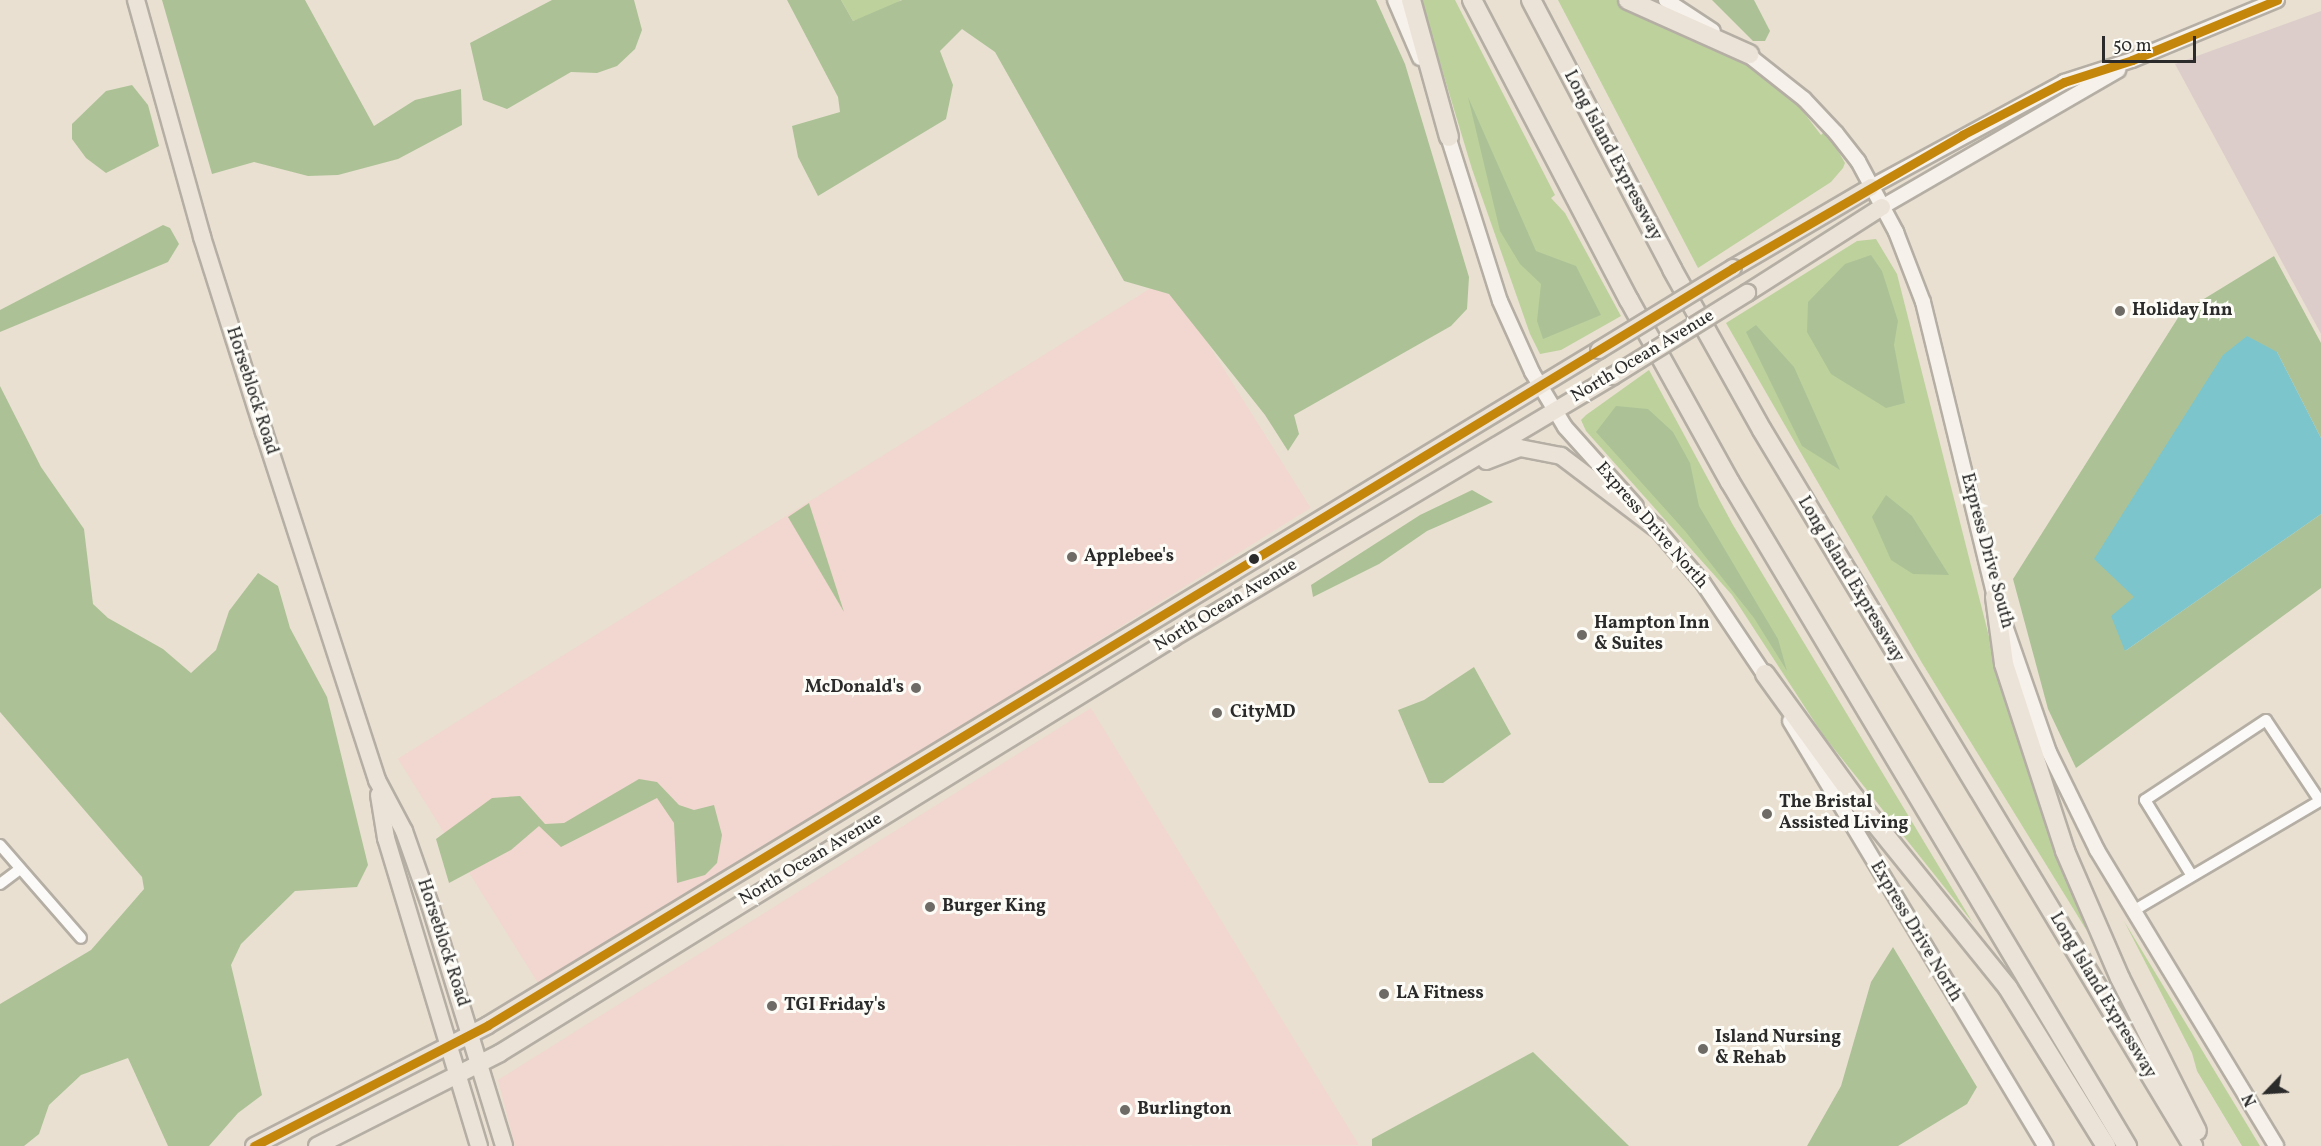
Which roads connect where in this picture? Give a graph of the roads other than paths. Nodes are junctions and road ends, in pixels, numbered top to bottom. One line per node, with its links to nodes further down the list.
1 (136, 0): 20 (main road, Horseblock Road)
2 (1395, 0): 11 (main road, Express Drive North)
3 (1412, 0): 11 (highway)
4 (1472, 0): 38 (highway)
5 (1531, 0): 39 (highway, Long Island Expressway)
6 (1628, 0): 9 (highway)
7 (1666, 0): 9 (main road, Express Drive South)
8 (2277, 0): 10 (main road, North Ocean Avenue)
9 (1749, 54): 12 (main road, Express Drive South)
10 (2132, 60): 12 (main road, North Ocean Avenue); 13 (main road, North Ocean Avenue)
11 (1449, 137): 14 (main road, Express Drive North)
12 (1871, 187): 13 (main road, Express Drive South); 14 (main road, North Ocean Avenue, bridge)
13 (1882, 207): 15 (main road, North Ocean Avenue, bridge); 18 (main road, Express Drive South)
14 (1539, 386): 15 (main road, Express Drive North); 28 (main road, North Ocean Avenue)
15 (1554, 410): 16 (main road, North Ocean Avenue); 17 (main road, Express Drive North)
16 (1383, 512): 17 (main road); 30 (main road, North Ocean Avenue)
17 (1655, 527): 19 (main road, Express Drive North)
18 (1995, 597): 26 (main road, Express Drive South); 40 (highway)
19 (1765, 674): 36 (main road, Express Drive North); 37 (highway)
20 (377, 780): 28 (main road, Horseblock Road); 29 (main road, Horseblock Road)
21 (2320, 802): 24 (street); 24 (street)
22 (0, 845): 23 (street)
23 (20, 869): 25 (street); 27 (street)
24 (2192, 876): 26 (street)
25 (0, 884)
26 (2133, 910): 41 (main road, Express Drive South)
27 (81, 938)
28 (472, 1034): 29 (main road, North Ocean Avenue); 30 (main road, Horseblock Road)
29 (449, 1047): 31 (main road, Horseblock Road); 32 (main road, North Ocean Avenue)
30 (481, 1064): 31 (main road, North Ocean Avenue); 35 (main road, Horseblock Road)
31 (458, 1076): 33 (main road, North Ocean Avenue); 34 (main road, Horseblock Road)
32 (254, 1146)
33 (317, 1146)
34 (479, 1146)
35 (504, 1146)
36 (2045, 1146)
37 (2106, 1146)
38 (2127, 1146)
39 (2193, 1146)
40 (2204, 1146)
41 (2276, 1146)

